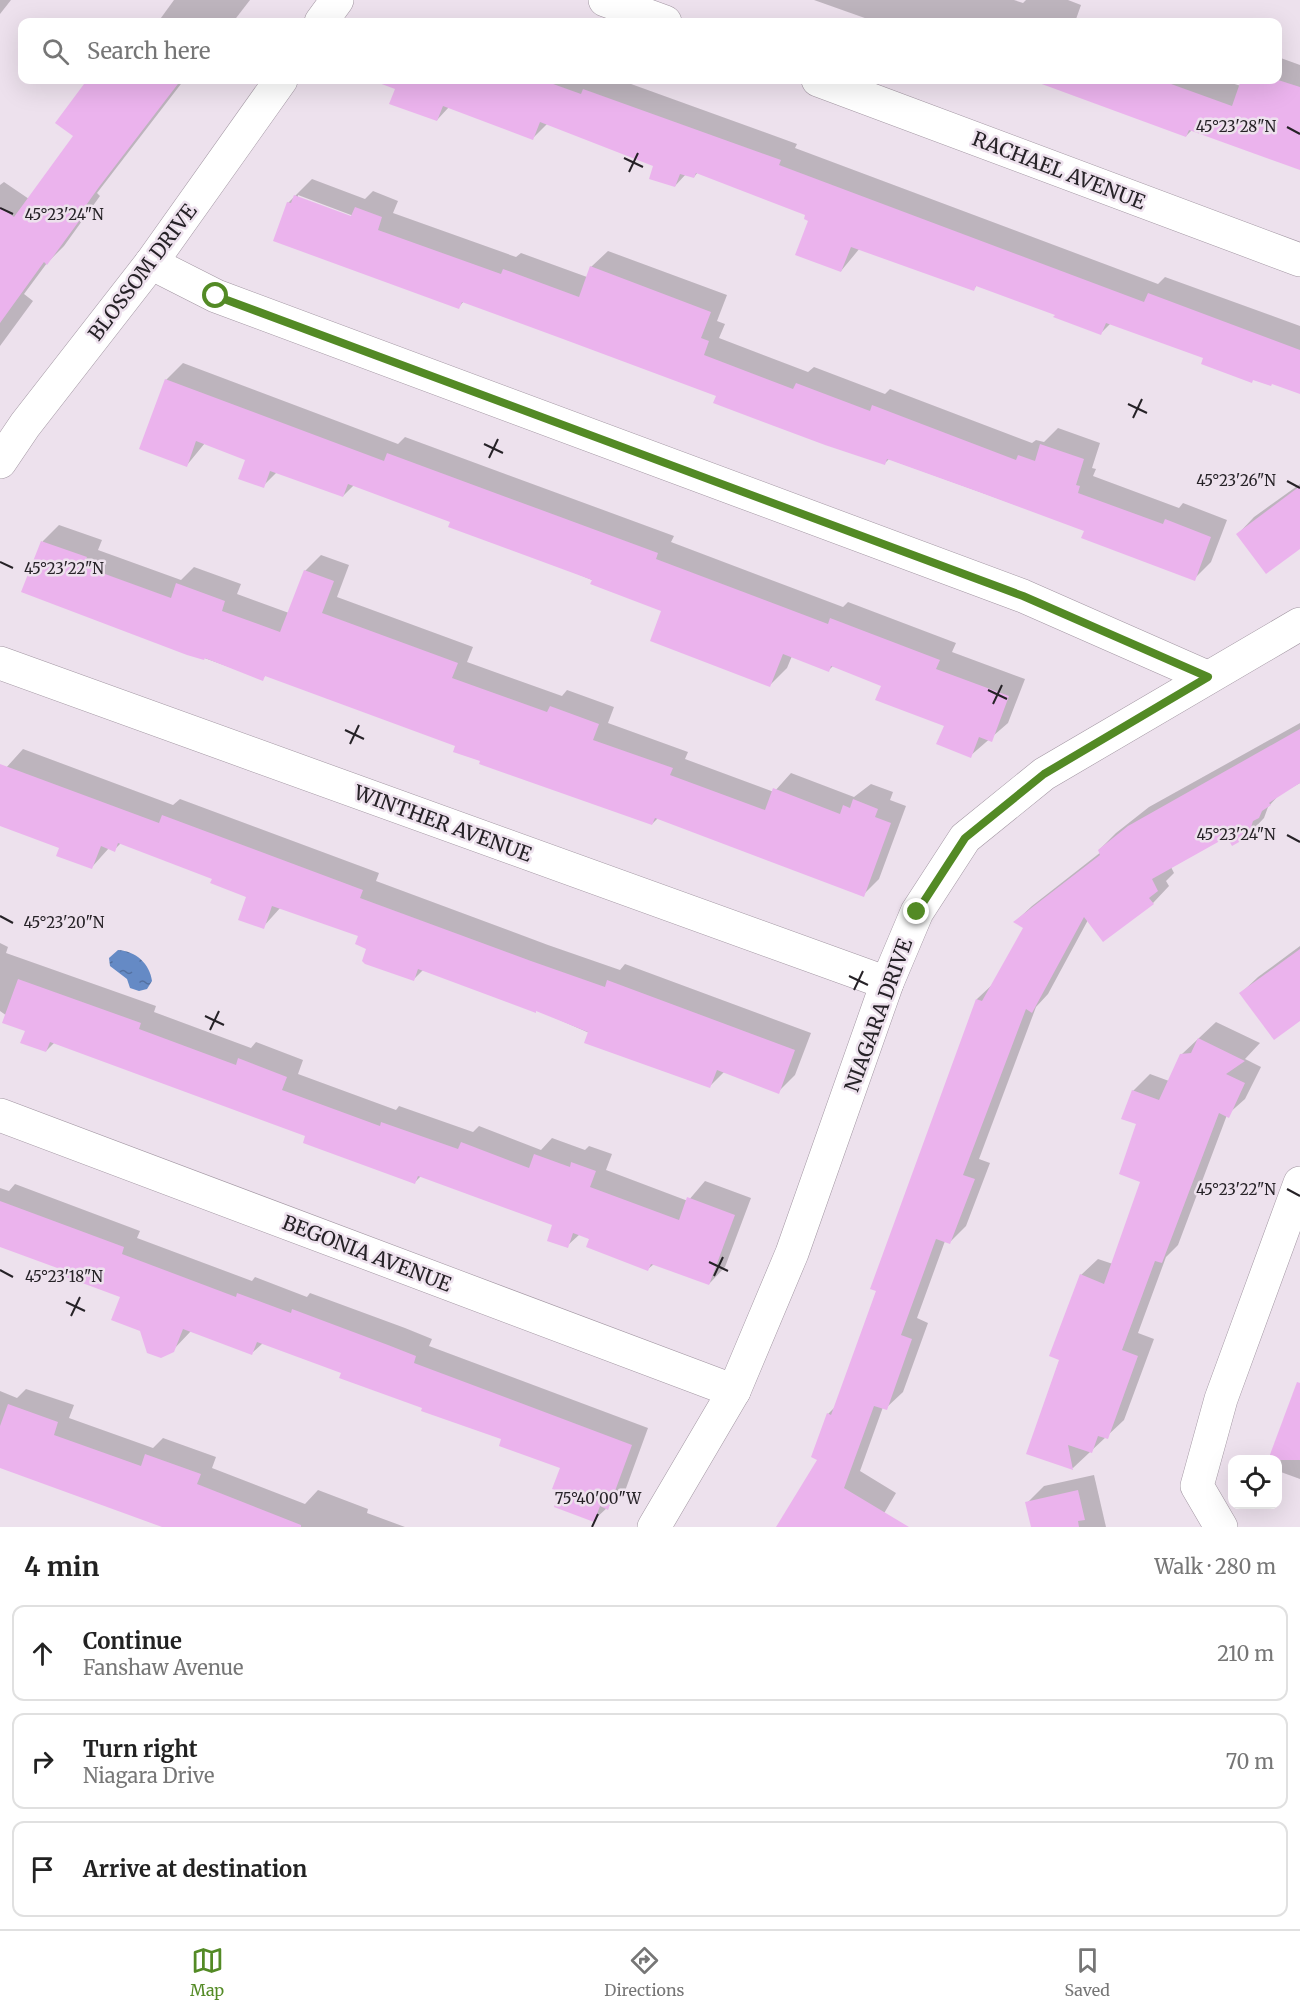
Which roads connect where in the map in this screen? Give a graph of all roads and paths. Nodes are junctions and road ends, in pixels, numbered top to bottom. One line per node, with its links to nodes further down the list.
1 (337, 0): 3 (street)
2 (605, 0): 4 (street)
3 (324, 18)
4 (654, 18)
5 (278, 84): 8 (street, BLOSSOM DRIVE)
6 (829, 84): 7 (street, RACHAEL AVENUE)
7 (1300, 260)
8 (151, 263): 9 (street, BLOSSOM DRIVE); 12 (street)
9 (0, 462)
10 (1300, 624): 12 (street, NIAGARA DRIVE)
11 (0, 663): 13 (street, WINTHER AVENUE)
12 (1208, 677): 13 (street, NIAGARA DRIVE)
13 (887, 983): 16 (street, NIAGARA DRIVE)
14 (0, 1115): 16 (street, BEGONIA AVENUE)
15 (1300, 1183): 18 (street)
16 (734, 1391): 17 (street, NIAGARA DRIVE)
17 (654, 1527)
18 (1221, 1527)

